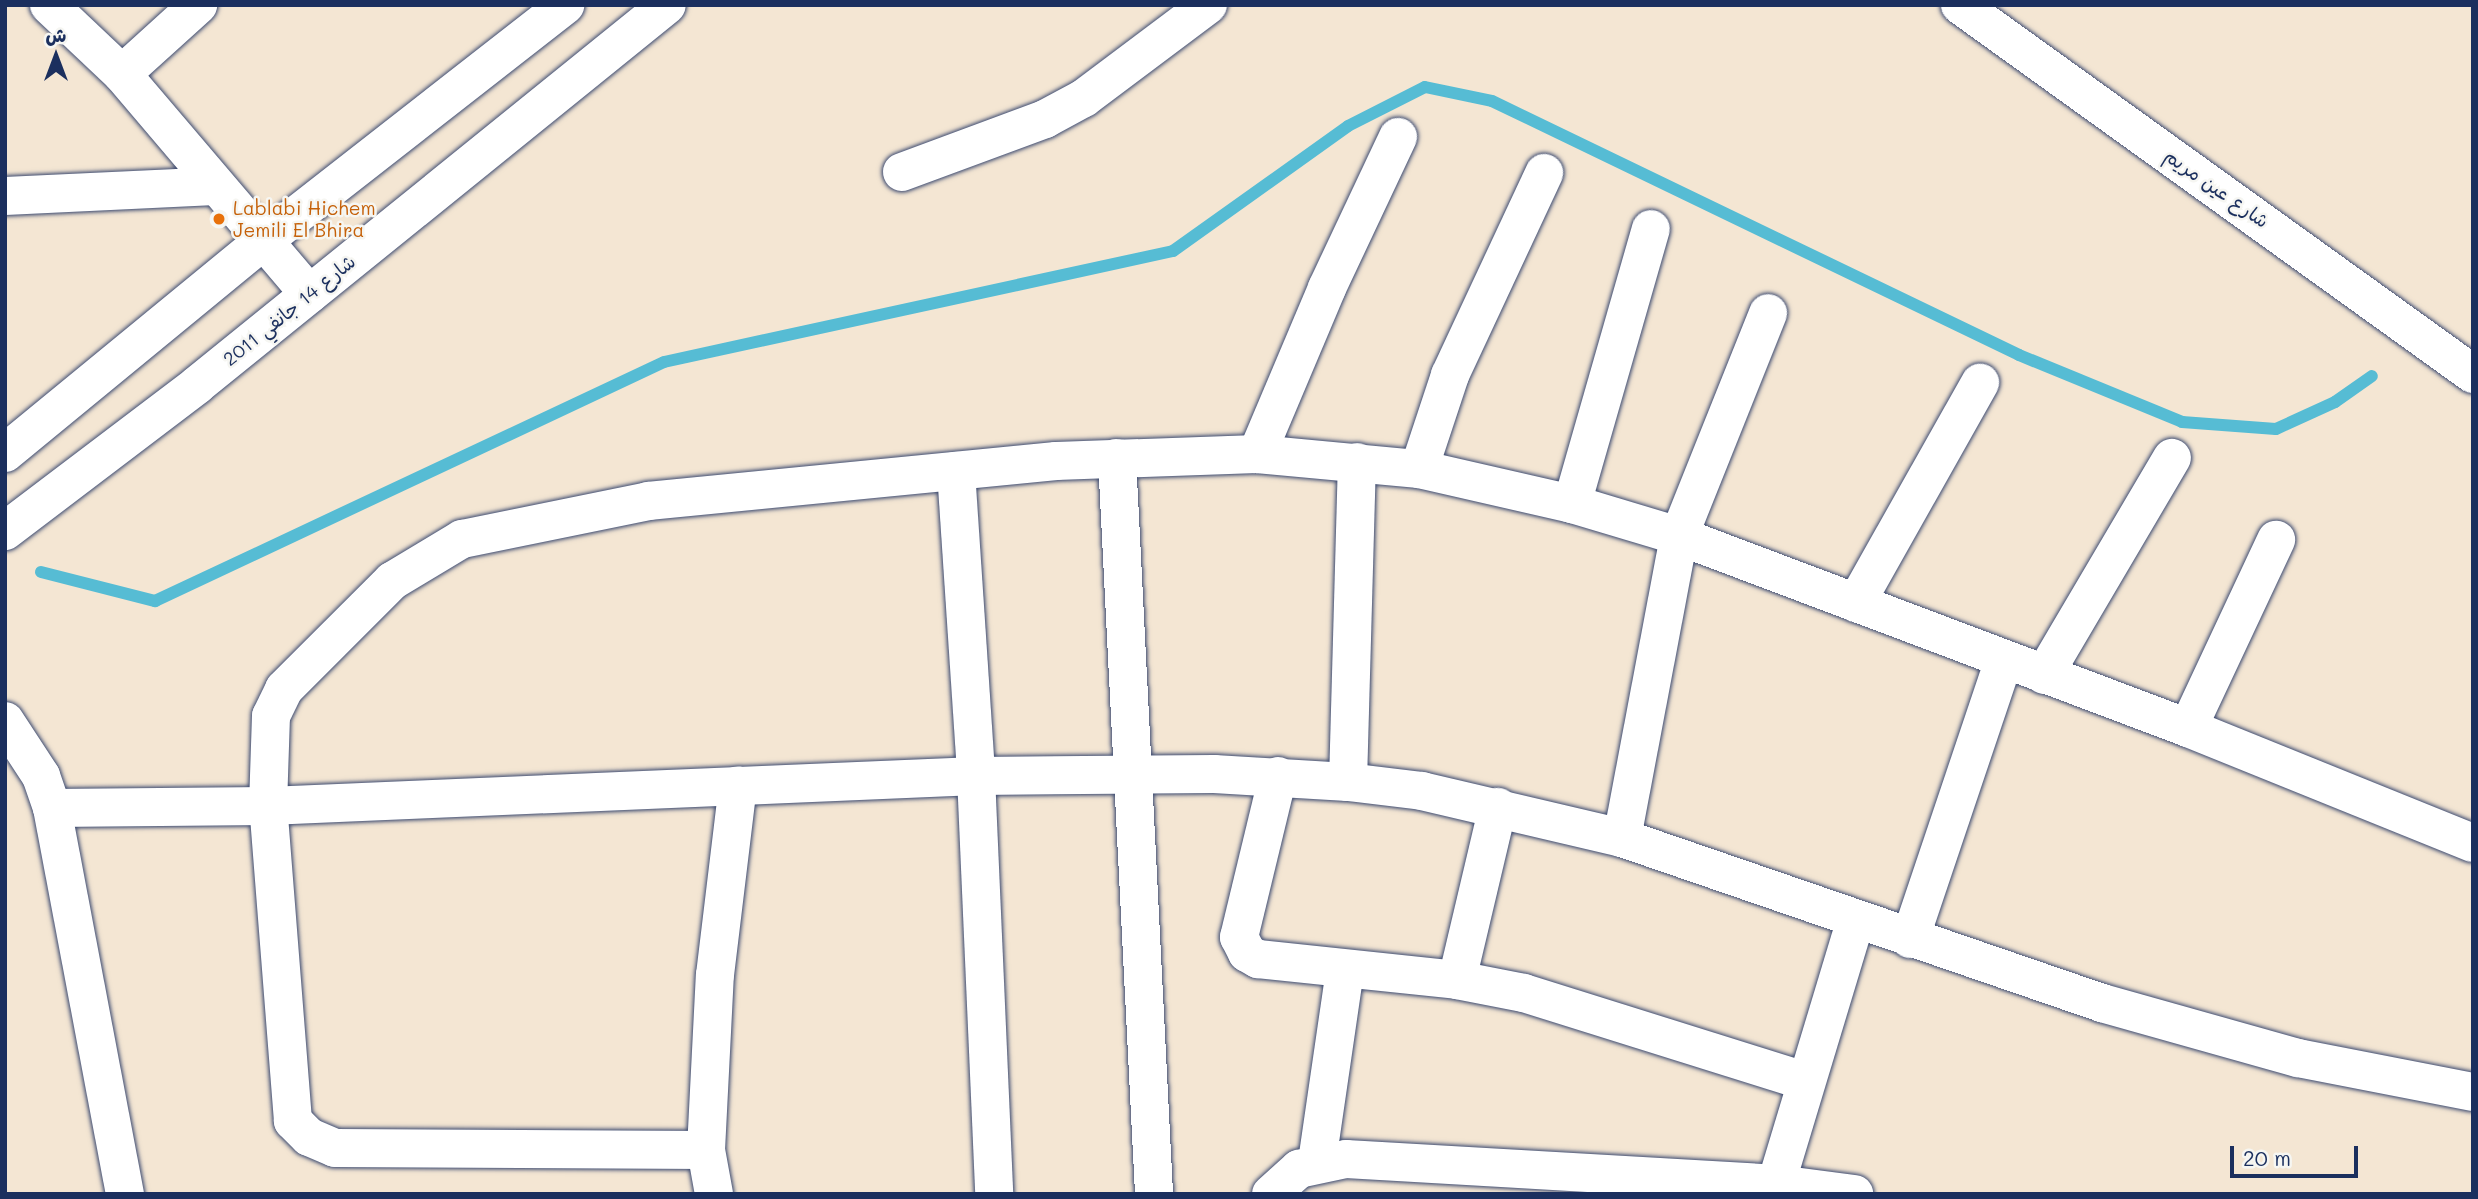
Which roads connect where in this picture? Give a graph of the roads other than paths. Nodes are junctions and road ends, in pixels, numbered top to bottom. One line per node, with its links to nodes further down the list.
1 (49, 5): 7 (street)
2 (198, 5): 7 (street)
3 (565, 5): 14 (street)
4 (667, 5): 15 (street, شارع 14 جانفي 2011)
5 (1208, 5): 9 (street)
6 (1960, 5): 17 (street, شارع عين مريم)
7 (122, 74): 11 (street)
8 (1398, 137): 20 (street)
9 (902, 172)
10 (1544, 173): 24 (street)
11 (215, 186): 12 (street); 14 (street)
12 (5, 196)
13 (1651, 229): 26 (street)
14 (262, 242): 15 (street); 19 (street)
15 (309, 294): 27 (street, شارع 14 جانفي 2011)
16 (1768, 313): 28 (street)
17 (2473, 374)
18 (1980, 383): 30 (street)
19 (5, 453)
20 (1257, 454): 21 (street); 23 (street)
21 (1117, 458): 25 (street); 35 (street)
22 (2172, 458): 32 (street)
23 (1357, 462): 24 (street); 38 (street)
24 (1419, 469): 26 (street)
25 (956, 471): 36 (street); 40 (street)
26 (1572, 504): 28 (street)
27 (5, 531)
28 (1679, 536): 30 (street); 43 (street)
29 (2276, 540): 34 (street)
30 (1856, 603): 31 (street)
31 (2003, 662): 32 (street); 46 (street)
32 (2044, 675): 34 (street)
33 (5, 721): 42 (street)
34 (2188, 728): 44 (street)
35 (1132, 773): 36 (street); 37 (street); 57 (street)
36 (976, 776): 39 (street); 56 (street)
37 (1278, 776): 38 (street); 47 (street)
38 (1348, 782): 41 (street)
39 (738, 785): 40 (street); 51 (street)
40 (268, 806): 42 (street); 51 (street)
41 (1498, 807): 43 (street); 48 (street)
42 (52, 808): 54 (street)
43 (1622, 838): 45 (street)
44 (2473, 843)
45 (1856, 919): 46 (street); 49 (street)
46 (1910, 939): 50 (street)
47 (1345, 970): 48 (street); 52 (street)
48 (1457, 980): 49 (street)
49 (1804, 1081): 53 (street)
50 (2473, 1092)
51 (706, 1150): 55 (street)
52 (1317, 1162): 53 (street); 58 (street)
53 (1775, 1189): 59 (street)
54 (125, 1194)
55 (714, 1194)
56 (994, 1194)
57 (1154, 1194)
58 (1270, 1194)
59 (1854, 1194)

